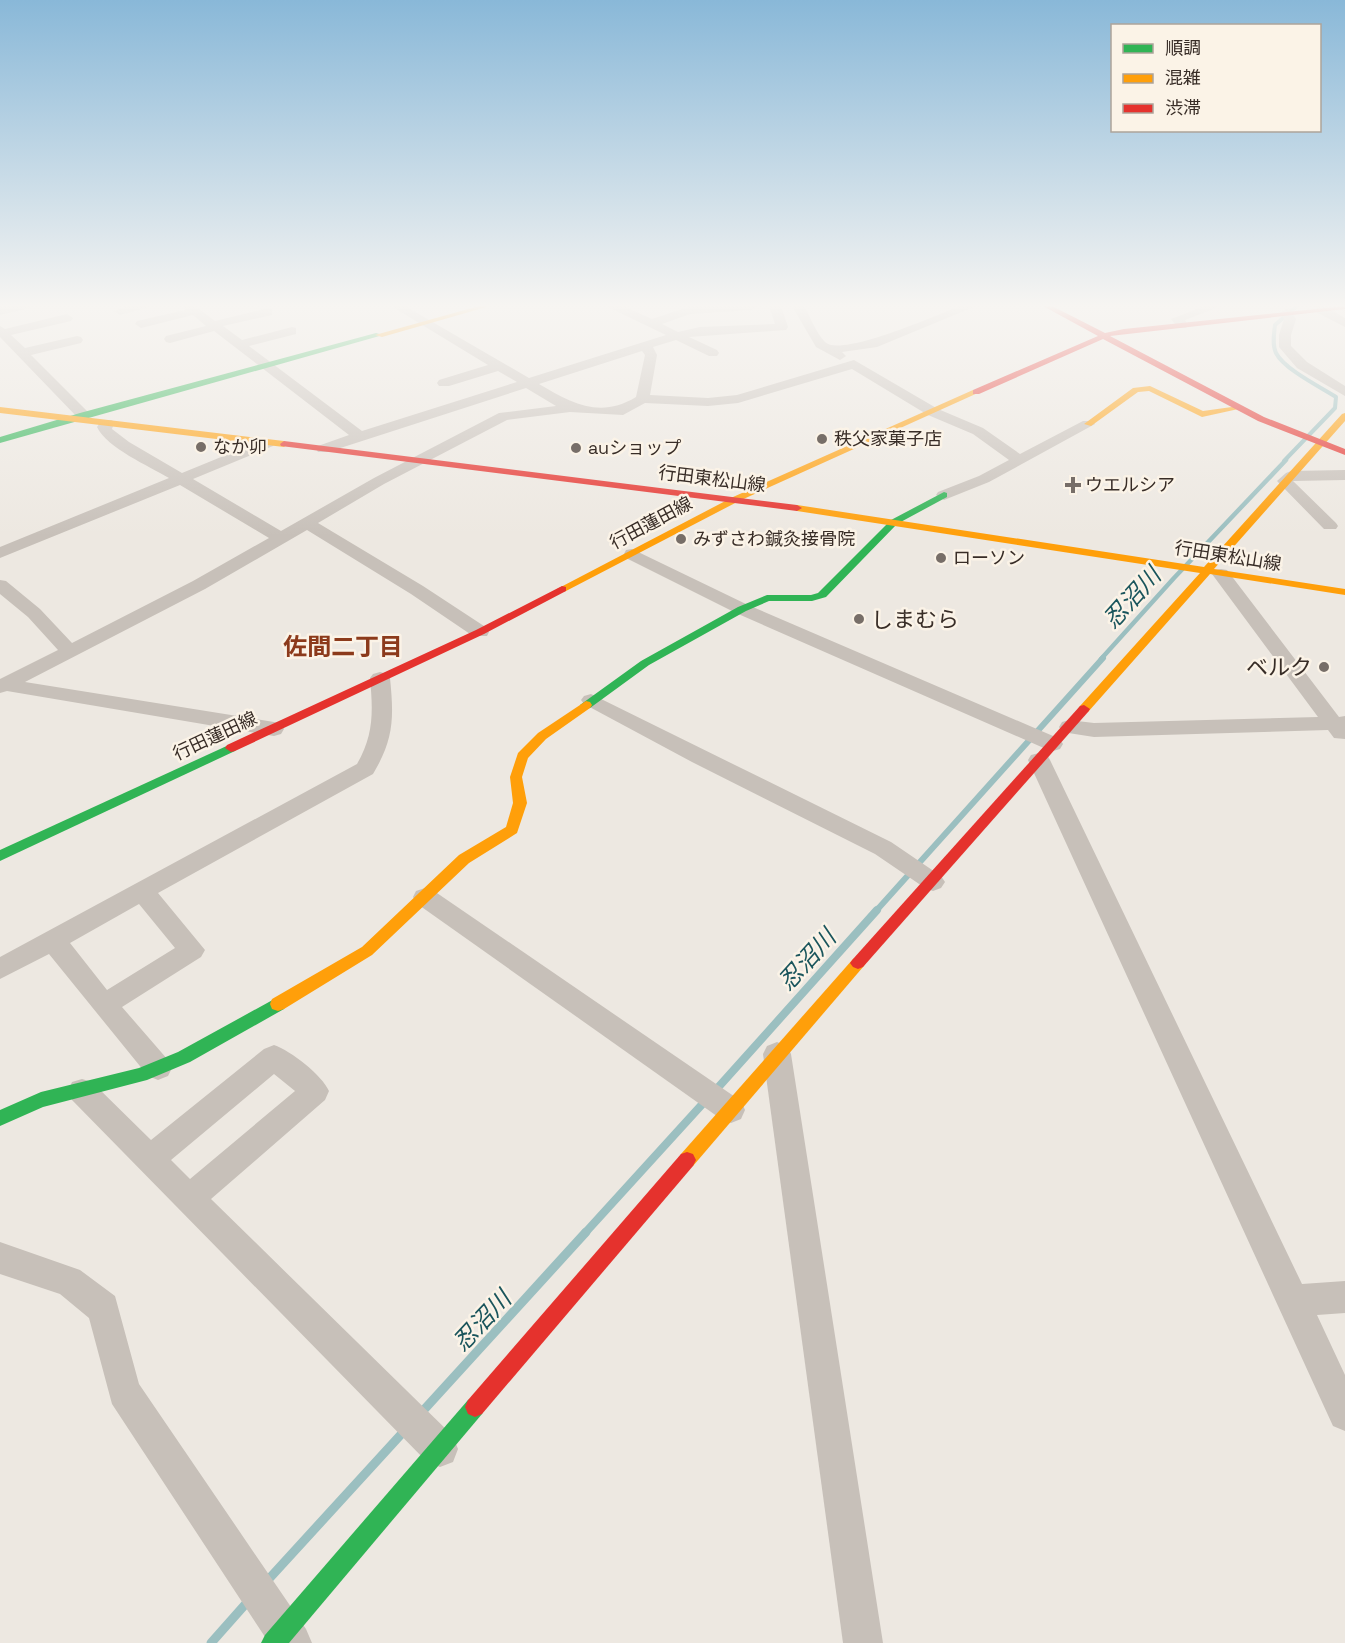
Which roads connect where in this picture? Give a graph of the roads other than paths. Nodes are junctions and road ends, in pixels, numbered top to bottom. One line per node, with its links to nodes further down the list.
1 (47, 383): 17 (street)
2 (203, 383): 17 (street)
3 (289, 383): 21 (street)
4 (529, 383): 13 (street); 21 (street)
5 (645, 383): 12 (street)
6 (792, 383): 12 (street)
7 (885, 383): 16 (street)
8 (999, 383): 16 (street, 行田蓮田線)
9 (1191, 383): 14 (street)
10 (1330, 383): 11 (street)
11 (1345, 392)
12 (642, 399): 13 (street)
13 (570, 408): 27 (street)
14 (1239, 408): 20 (street); 24 (street)
15 (0, 410): 17 (street, 行田東松山線)
16 (933, 412): 28 (street); 33 (street, 行田蓮田線)
17 (76, 416): 19 (street, 行田東松山線); 22 (street)
18 (1345, 416): 24 (street)
19 (107, 423): 23 (street, 行田東松山線); 31 (street)
20 (1088, 424): 28 (street)
21 (360, 436): 25 (street)
22 (0, 440)
23 (268, 443): 25 (street, 行田東松山線); 31 (street)
24 (1320, 444): 26 (street); 30 (street)
25 (323, 449): 27 (street, 行田東松山線)
26 (1345, 452)
27 (418, 461): 33 (street, 行田東松山線); 35 (street)
28 (1020, 461): 32 (street)
29 (1345, 475): 30 (street)
30 (1288, 479): 36 (street); 40 (street)
31 (182, 480): 37 (street); 38 (street)
32 (944, 495): 34 (street)
33 (736, 499): 34 (street, 行田東松山線); 39 (street, 行田蓮田線)
34 (894, 522): 40 (street, 行田東松山線); 43 (street)
35 (307, 523): 37 (street); 44 (street)
36 (1330, 526)
37 (279, 537): 45 (street)
38 (0, 553)
39 (632, 554): 43 (street); 44 (street, 行田蓮田線)
40 (1214, 573): 42 (street, 行田東松山線); 49 (street); 50 (street)
41 (0, 585): 45 (street)
42 (1345, 592)
43 (742, 609): 48 (street); 52 (street)
44 (480, 632): 46 (street, 行田蓮田線)
45 (69, 651): 47 (street)
46 (380, 678): 51 (street, 行田蓮田線); 55 (street)
47 (2, 686): 51 (street)
48 (591, 700): 54 (street); 56 (street)
49 (1069, 727): 50 (street); 52 (street)
50 (1341, 728)
51 (274, 729): 53 (street, 行田蓮田線)
52 (1046, 752): 54 (street); 69 (street)
53 (0, 856)
54 (933, 882): 60 (street)
55 (142, 891): 57 (street); 59 (street)
56 (425, 897): 61 (street); 63 (street)
57 (53, 940): 58 (street); 59 (street)
58 (0, 969)
59 (104, 1005): 61 (street)
60 (777, 1054): 63 (street); 73 (street)
61 (158, 1068): 62 (street)
62 (82, 1091): 64 (street); 65 (street)
63 (731, 1110): 71 (street)
64 (0, 1118)
65 (150, 1159): 66 (street); 66 (street)
66 (189, 1198): 71 (street)
67 (0, 1258): 72 (street)
68 (1345, 1297): 69 (street)
69 (1293, 1301): 70 (street)
70 (1345, 1414)
71 (440, 1449): 72 (street)
72 (283, 1639)
73 (863, 1643)

